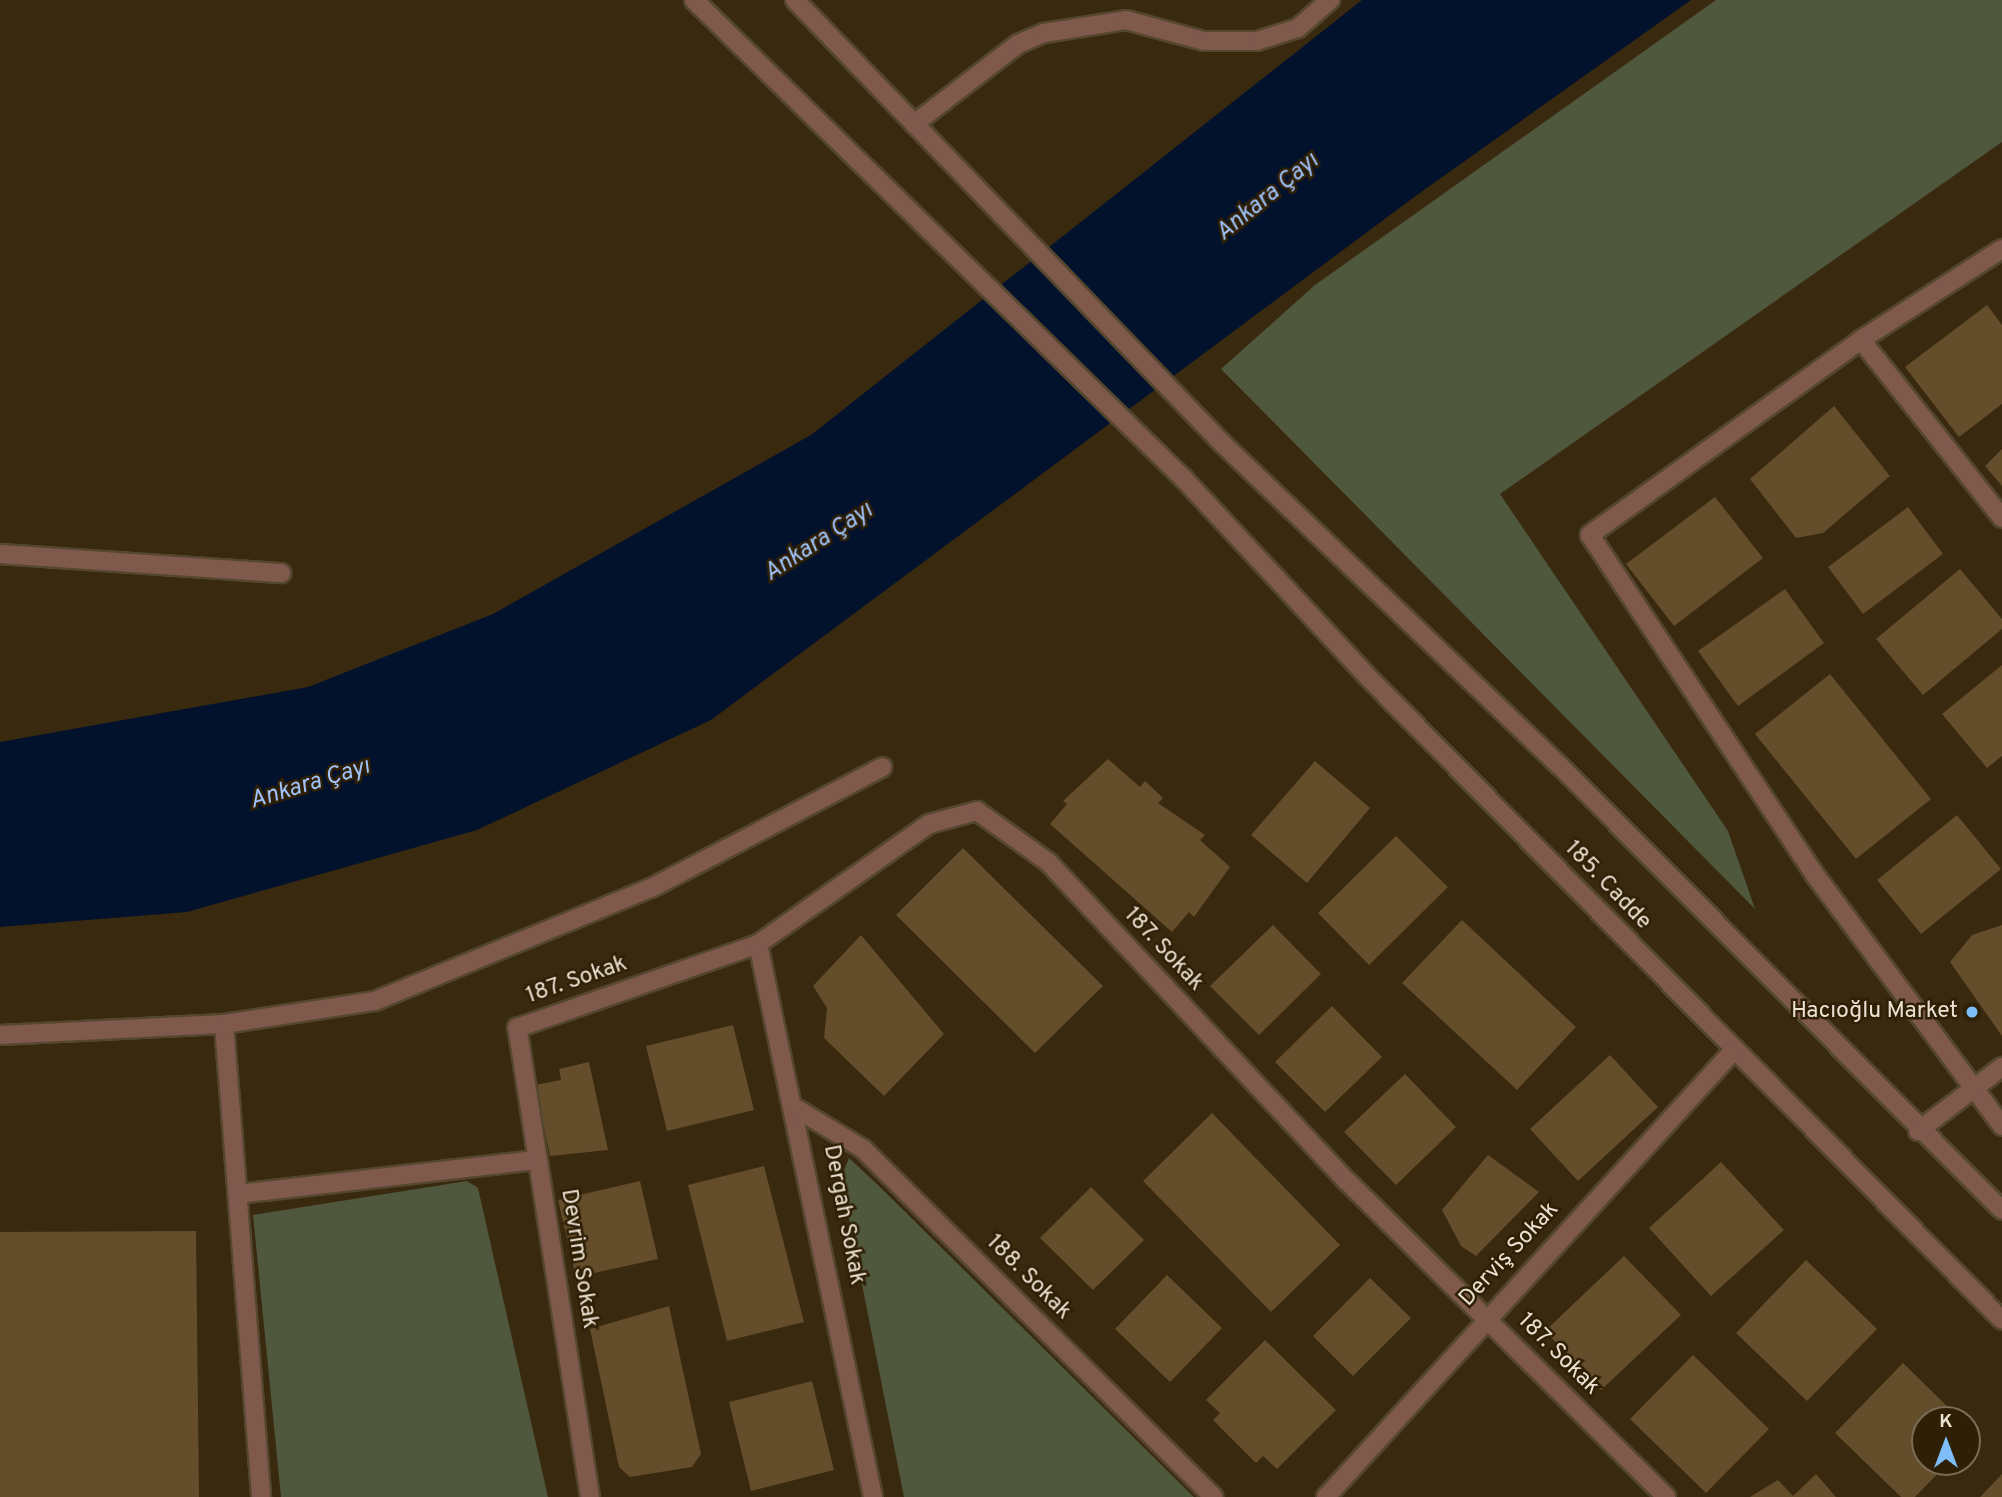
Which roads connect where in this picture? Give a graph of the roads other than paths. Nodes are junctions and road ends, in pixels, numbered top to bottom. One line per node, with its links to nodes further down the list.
1 (694, 0): 15 (street, 185. Cadde)
2 (795, 0): 4 (street)
3 (1330, 0): 4 (street)
4 (914, 124): 20 (street)
5 (2002, 249): 6 (street)
6 (1860, 340): 7 (street); 17 (street)
7 (2002, 519)
8 (0, 554): 9 (street)
9 (281, 573)
10 (883, 767): 12 (street)
11 (758, 944): 13 (street, 187. Sokak); 18 (street, Dergah Sokak); 24 (street, 187. Sokak)
12 (224, 1024): 14 (street); 22 (street)
13 (517, 1028): 21 (street, Devrim Sokak)
14 (0, 1035)
15 (1734, 1050): 24 (street, Derviş Sokak); 25 (street, 185. Cadde)
16 (2002, 1067): 17 (street)
17 (1971, 1089): 19 (street); 20 (street)
18 (797, 1109): 28 (street, Dergah Sokak); 29 (street, 188. Sokak)
19 (2002, 1126)
20 (1918, 1131): 23 (street)
21 (538, 1160): 22 (street); 27 (street, Devrim Sokak)
22 (238, 1194): 26 (street)
23 (2002, 1210)
24 (1484, 1317): 30 (street, Derviş Sokak); 31 (street, 187. Sokak)
25 (2002, 1320)
26 (261, 1497)
27 (590, 1497)
28 (873, 1497)
29 (1213, 1497)
30 (1326, 1497)
31 (1666, 1497)

